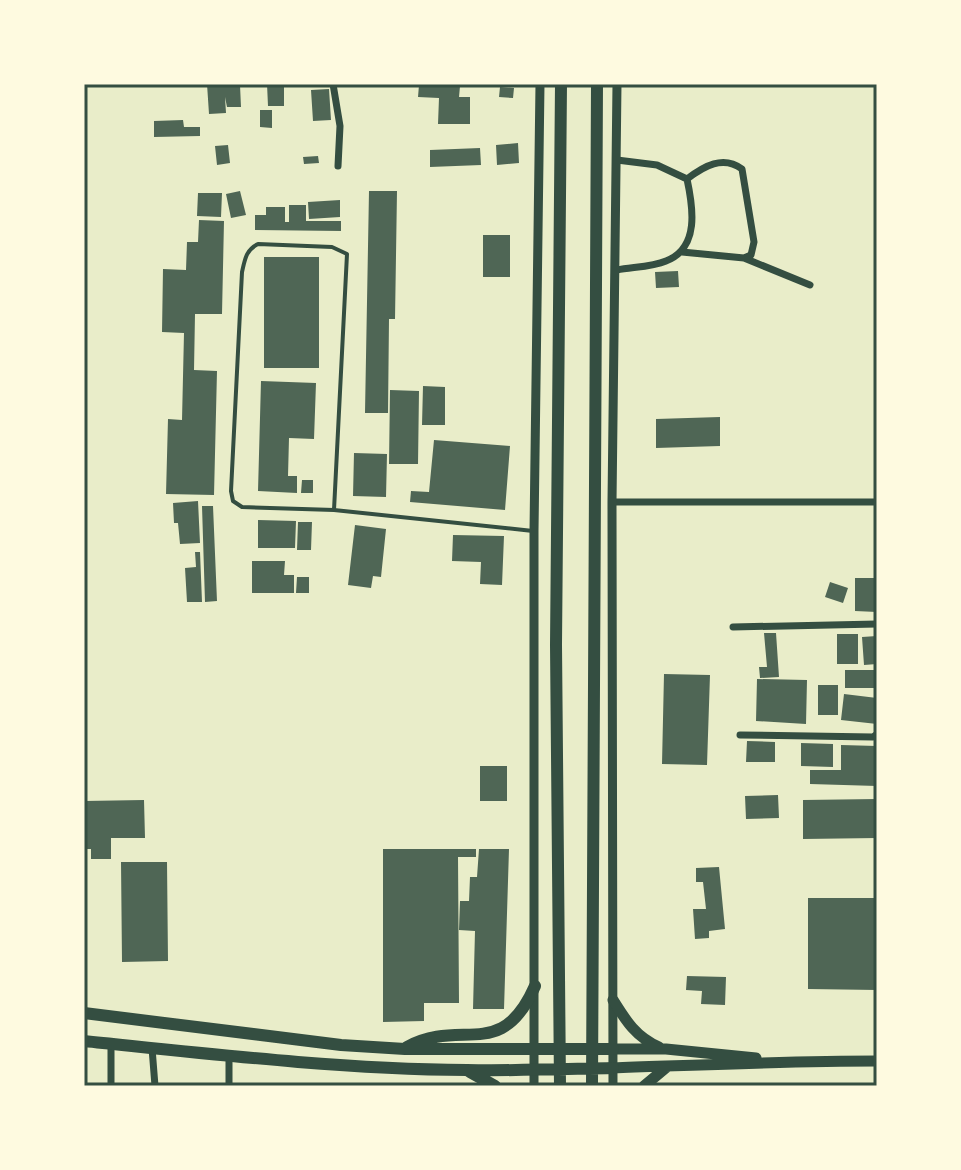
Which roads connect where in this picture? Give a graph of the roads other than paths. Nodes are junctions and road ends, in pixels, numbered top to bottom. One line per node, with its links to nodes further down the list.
1 (333, 84): 7 (street)
2 (540, 84): 16 (street)
3 (561, 84): 43 (highway)
4 (597, 84): 44 (highway)
5 (617, 84): 6 (street)
6 (617, 160): 8 (street); 11 (street)
7 (338, 166)
8 (687, 179): 9 (street); 10 (street)
9 (682, 252): 10 (street); 11 (street)
10 (744, 258): 12 (street)
11 (617, 270): 13 (street)
12 (810, 285)
13 (612, 502): 14 (street); 22 (street)
14 (877, 502)
15 (334, 510): 15 (lane); 16 (lane)
16 (534, 531): 21 (street)
17 (877, 624): 18 (street)
18 (733, 627)
19 (877, 734): 20 (street)
20 (740, 735)
21 (535, 986): 27 (highway); 30 (street)
22 (613, 1000): 28 (street); 29 (main road)
23 (84, 1013): 27 (highway)
24 (84, 1041): 25 (highway)
25 (111, 1044): 26 (highway); 38 (street)
26 (152, 1048): 31 (highway); 39 (street)
27 (405, 1049): 30 (highway)
28 (613, 1049): 29 (main road); 30 (highway); 35 (street)
29 (666, 1049): 32 (main road)
30 (534, 1050): 36 (street)
31 (229, 1056): 37 (highway); 40 (street)
32 (773, 1061): 33 (main road); 34 (main road)
33 (877, 1061)
34 (669, 1066): 35 (main road); 46 (main road)
35 (613, 1068): 36 (highway); 45 (street)
36 (535, 1069): 37 (highway); 42 (street)
37 (467, 1070): 41 (highway)
38 (111, 1086)
39 (155, 1086)
40 (229, 1086)
41 (495, 1086)
42 (534, 1086)
43 (560, 1086)
44 (592, 1086)
45 (613, 1086)
46 (644, 1086)

